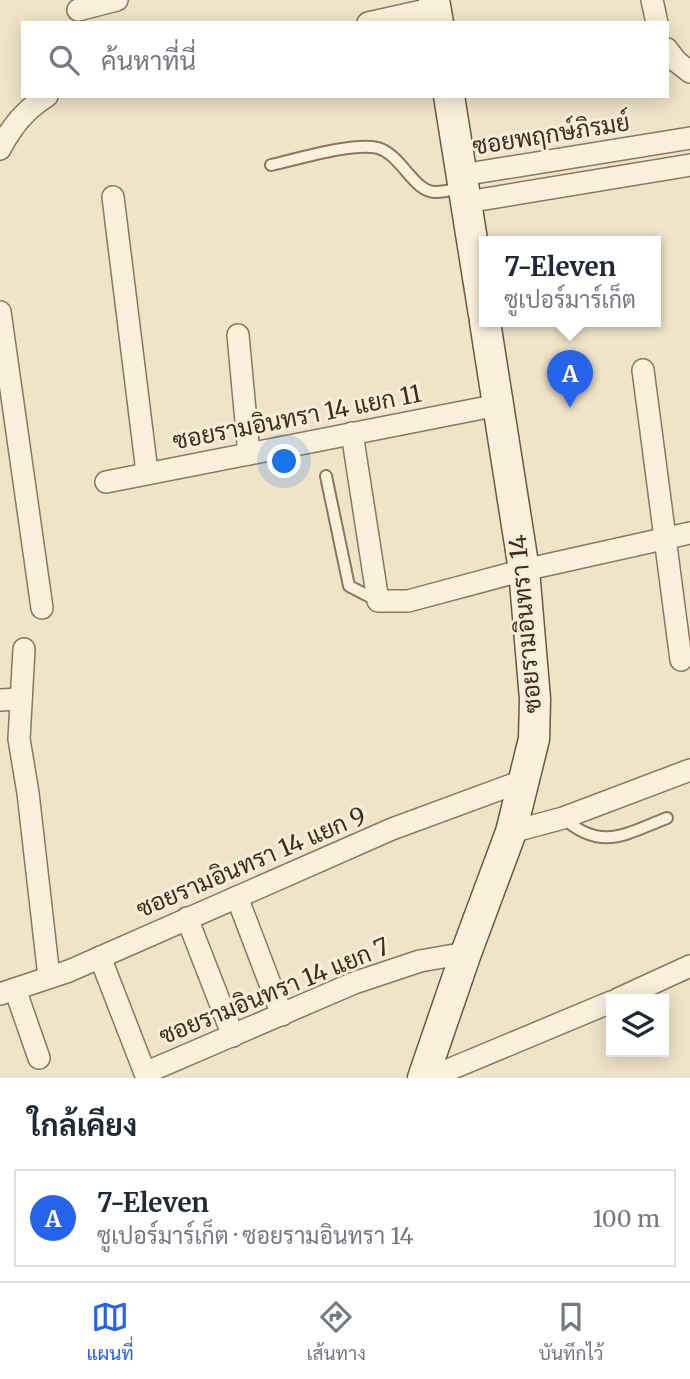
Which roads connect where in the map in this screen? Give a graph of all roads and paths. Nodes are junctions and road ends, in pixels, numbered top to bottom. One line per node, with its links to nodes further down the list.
1 (117, 0): 4 (street)
2 (652, 0): 6 (street)
3 (435, 10): 5 (street)
4 (78, 11)
5 (378, 21)
6 (657, 21)
7 (669, 52): 8 (street)
8 (690, 72)
9 (44, 98): 12 (street)
10 (449, 98): 15 (street)
11 (690, 138): 15 (street, ซอยพฤกษ์ภิรมย์)
12 (0, 149)
13 (271, 165): 15 (lane)
14 (690, 165): 15 (street)
15 (464, 188): 17 (street)
16 (113, 197): 25 (street)
17 (479, 283)
18 (0, 312): 32 (street)
19 (486, 327): 22 (street, ซอยรามอินทรา 14)
20 (239, 335): 24 (street)
21 (643, 370): 29 (street)
22 (498, 405): 23 (street, ซอยรามอินทรา 14 แยก 11); 30 (street, ซอยรามอินทรา 14)
23 (352, 433): 24 (street, ซอยรามอินทรา 14 แยก 11); 31 (street)
24 (249, 454): 25 (street, ซอยรามอินทรา 14 แยก 11)
25 (147, 472): 27 (street, ซอยรามอินทรา 14 แยก 11)
26 (326, 476): 31 (lane)
27 (106, 482)
28 (690, 533): 29 (street)
29 (667, 538): 30 (street); 34 (street)
30 (524, 570): 31 (street); 37 (street, ซอยรามอินทรา 14)
31 (378, 601)
32 (41, 608)
33 (24, 649): 35 (street)
34 (681, 660)
35 (11, 699): 46 (street)
36 (690, 770): 38 (street)
37 (525, 780): 40 (street, ซอยรามอินทรา 14); 41 (street, ซอยรามอินทรา 14 แยก 9)
38 (563, 818): 39 (lane); 40 (street)
39 (667, 818)
40 (512, 832): 43 (street, ซอยรามอินทรา 14)
41 (237, 897): 42 (street, ซอยรามอินทรา 14 แยก 9); 50 (street)
42 (187, 918): 44 (street, ซอยรามอินทรา 14 แยก 9); 51 (street)
43 (466, 953): 50 (street, ซอยรามอินทรา 14 แยก 7); 53 (street, ซอยรามอินทรา 14)
44 (100, 957): 46 (street, ซอยรามอินทรา 14 แยก 9); 51 (street, ซอยรามอินทรา 14 แยก 7)
45 (690, 966): 48 (street)
46 (49, 977): 47 (street, ซอยรามอินทรา 14 แยก 9)
47 (8, 991): 52 (street)
48 (629, 994)
49 (606, 1004): 53 (street)
50 (282, 1015): 51 (street, ซอยรามอินทรา 14 แยก 7)
51 (233, 1036)
52 (39, 1058)
53 (426, 1078)

